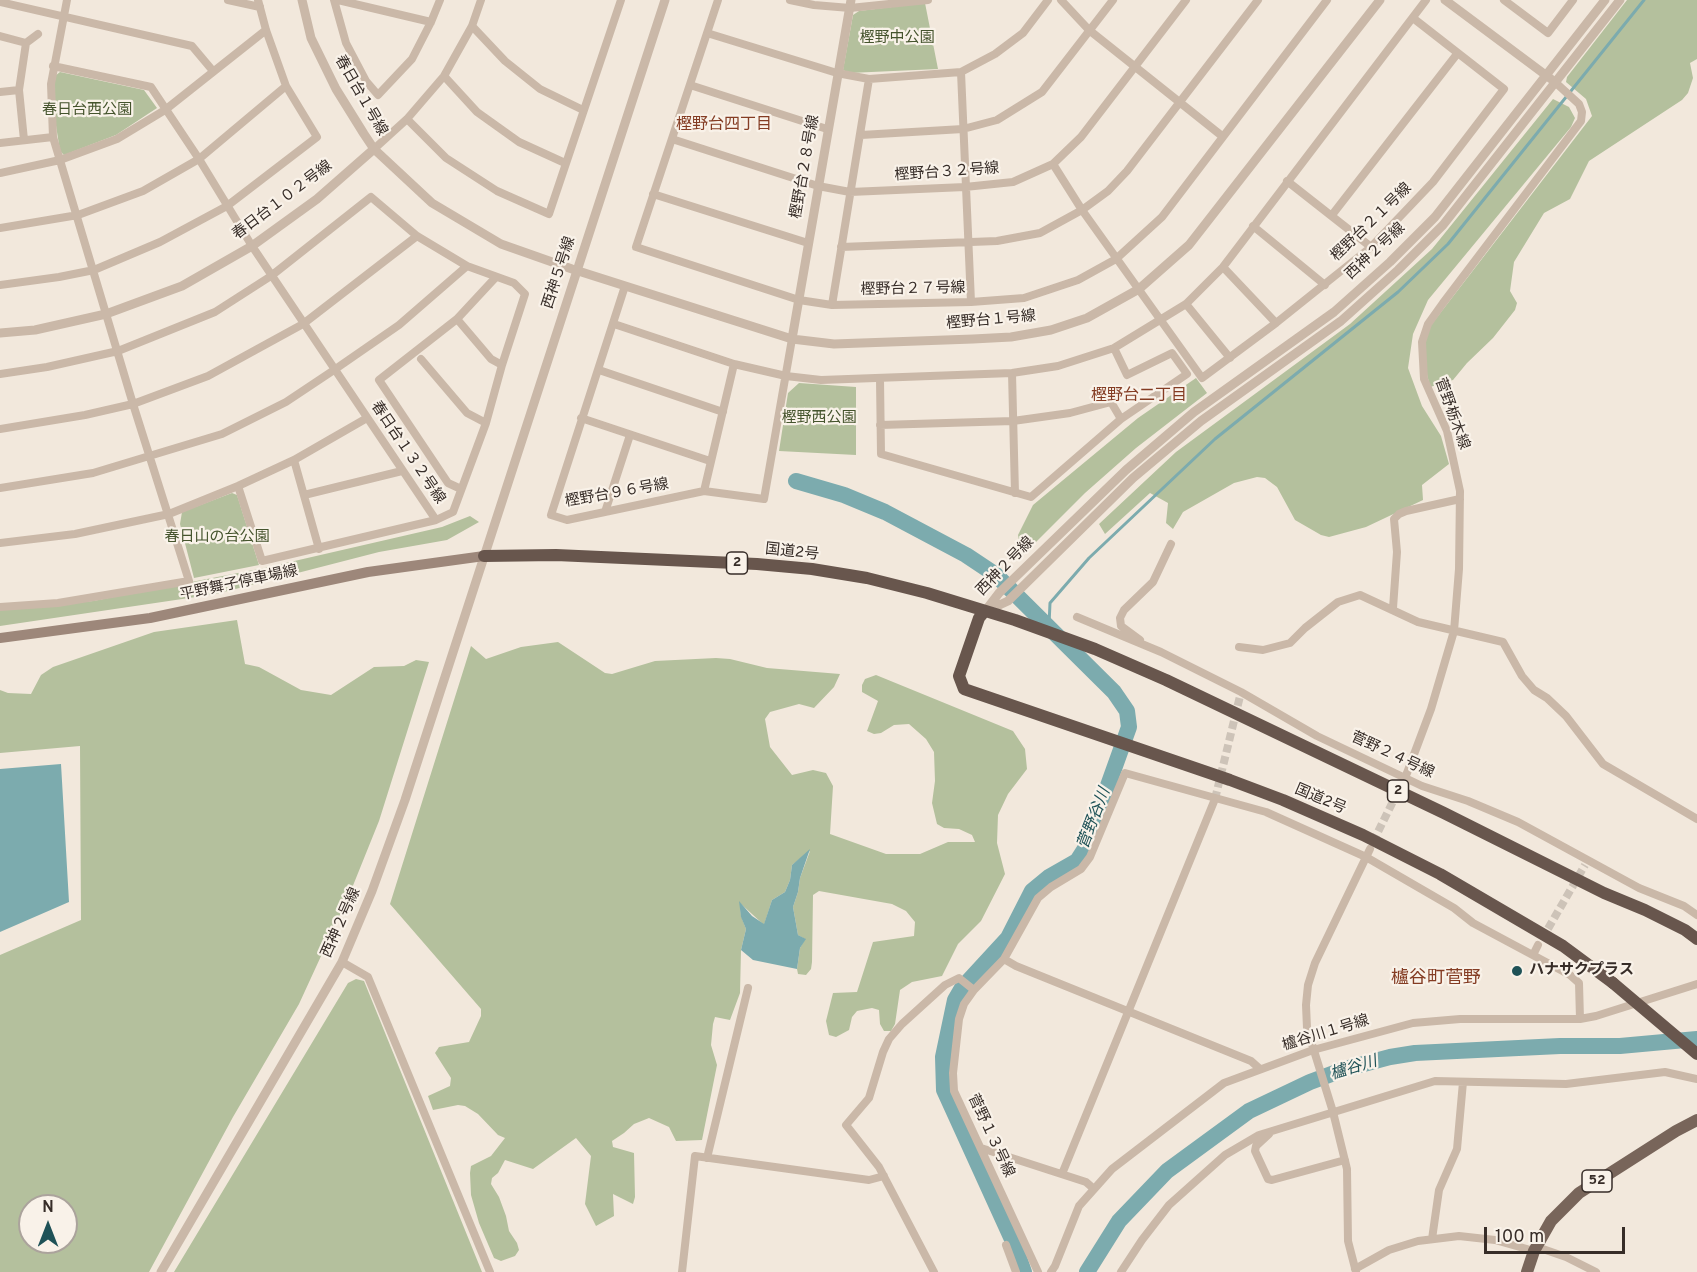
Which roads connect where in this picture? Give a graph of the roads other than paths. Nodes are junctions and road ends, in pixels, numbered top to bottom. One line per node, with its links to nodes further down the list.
1 (67, 0): 28 (street)
2 (228, 0): 26 (street)
3 (302, 0): 64 (street, 春日台１号線)
4 (336, 0): 30 (street); 30 (street)
5 (440, 0): 30 (street)
6 (481, 0): 31 (street)
7 (621, 0): 54 (street)
8 (665, 0): 91 (street, 西神５号線)
9 (717, 0): 34 (street, 樫野台２７号線)
10 (790, 0): 27 (street)
11 (928, 0): 27 (street)
12 (1048, 0): 42 (street)
13 (1061, 0): 33 (street)
14 (1113, 0): 33 (street)
15 (1186, 0): 40 (street, 樫野台３２号線)
16 (1258, 0): 52 (street)
17 (1327, 0): 59 (street, 樫野台２７号線)
18 (1426, 0): 29 (street)
19 (1445, 0): 45 (street)
20 (1504, 0): 21 (street)
21 (1573, 0)
22 (1605, 0): 45 (street, 西神２号線)
23 (1620, 0): 49 (street, 西神２号線)
24 (1377, 1): 97 (street, 樫野台１号線)
25 (0, 2): 28 (street)
26 (259, 4): 32 (street)
27 (850, 4): 43 (street, 樫野台２８号線)
28 (63, 15): 39 (street); 41 (street)
29 (1413, 18): 38 (street, 樫野台２１号線); 70 (street)
30 (431, 22)
31 (472, 26): 44 (street); 54 (street)
32 (266, 30): 41 (street); 48 (street)
33 (1089, 30): 40 (street); 57 (street)
34 (707, 33): 43 (street); 47 (street, 樫野台２７号線)
35 (38, 34): 37 (street)
36 (0, 36): 37 (street)
37 (26, 43): 50 (street)
38 (1457, 54): 78 (street); 86 (street, 樫野台２１号線)
39 (53, 66): 53 (street, 春日台１３２号線); 60 (street)
40 (1135, 68): 52 (street); 68 (street, 樫野台３２号線)
41 (213, 71): 53 (street)
42 (961, 72): 46 (street); 57 (street)
43 (837, 73): 46 (street); 56 (street, 樫野台２８号線)
44 (444, 76): 55 (street); 67 (street)
45 (1546, 76): 49 (street); 152 (street, 西神２号線)
46 (869, 79): 58 (street)
47 (690, 85): 56 (street); 61 (street, 樫野台２７号線)
48 (286, 86): 65 (street); 75 (street)
49 (1559, 86): 142 (street, 菅野栃木線); 152 (street, 西神２号線)
50 (19, 90): 51 (street); 62 (street)
51 (0, 92)
52 (1179, 102): 59 (street); 76 (street)
53 (165, 110): 65 (street, 春日台１３２号線); 66 (street)
54 (583, 110): 67 (street)
55 (407, 119): 64 (street); 67 (street)
56 (827, 129): 71 (street, 樫野台２８号線)
57 (963, 129): 58 (street); 72 (street)
58 (861, 135): 73 (street)
59 (1222, 136): 87 (street, 樫野台２７号線)
60 (53, 137): 62 (street); 66 (street)
61 (672, 139): 71 (street, 樫野台３２号線); 74 (street, 樫野台２７号線)
62 (24, 140): 63 (street)
63 (0, 143)
64 (374, 149): 84 (street, 春日台１０２号線); 91 (street, 春日台１号線)
65 (199, 159): 75 (street, 春日台１３２号線); 77 (street)
66 (60, 160): 69 (street); 77 (street)
67 (565, 163)
68 (1053, 164): 72 (street, 樫野台３２号線); 76 (street, 樫野台２１号線)
69 (0, 172)
70 (1287, 181): 78 (street); 79 (street)
71 (818, 186): 73 (street, 樫野台３２号線); 82 (street, 樫野台２８号線)
72 (965, 187): 73 (street, 樫野台３２号線); 83 (street)
73 (850, 192): 85 (street)
74 (653, 195): 82 (street); 98 (street, 樫野台２７号線)
75 (227, 206): 84 (street, 春日台１３２号線); 90 (street)
76 (1082, 210): 83 (street); 87 (street, 樫野台２１号線)
77 (78, 215): 80 (street); 90 (street)
78 (1332, 215): 86 (street)
79 (1253, 226): 89 (street); 95 (street)
80 (0, 228)
81 (417, 236): 88 (street); 92 (street); 106 (street)
82 (808, 243): 98 (street, 樫野台２８号線)
83 (967, 243): 85 (street); 99 (street)
84 (252, 246): 92 (street, 春日台１３２号線); 102 (street, 春日台１０２号線)
85 (841, 247): 101 (street)
86 (1371, 247): 95 (street, 樫野台２１号線)
87 (1116, 259): 97 (street, 樫野台２１号線); 99 (street, 樫野台２７号線)
88 (467, 266): 93 (street); 116 (street)
89 (1223, 267): 100 (street); 105 (street)
90 (94, 270): 94 (street); 102 (street)
91 (577, 271): 96 (street, 樫野台１号線); 149 (street, 西神５号線)
92 (271, 276): 106 (street, 春日台１３２号線); 111 (street)
93 (496, 277): 103 (street); 115 (street)
94 (0, 285)
95 (1325, 285): 105 (street, 樫野台２１号線)
96 (625, 286): 107 (street, 樫野台９６号線); 109 (street, 樫野台１号線)
97 (1140, 289): 104 (street, 樫野台２１号線); 109 (street, 樫野台１号線)
98 (799, 300): 101 (street, 樫野台２７号線); 109 (street, 樫野台２８号線)
99 (971, 302): 101 (street, 樫野台２７号線)
100 (1186, 304): 104 (street); 112 (street)
101 (832, 305)
102 (106, 314): 108 (street, 春日台１０２号線); 111 (street)
103 (457, 319): 115 (street); 138 (street)
104 (1161, 320): 110 (street); 112 (street, 樫野台２１号線)
105 (1276, 323): 112 (street, 樫野台２１号線)
106 (303, 324): 116 (street, 春日台１３２号線); 122 (street)
107 (614, 324): 114 (street); 117 (street, 樫野台９６号線)
108 (0, 333)
109 (792, 339): 120 (street, 樫野台９６号線)
110 (1114, 348): 118 (street); 126 (street)
111 (118, 351): 119 (street); 122 (street)
112 (1230, 358)
113 (421, 359): 128 (street)
114 (734, 364): 120 (street); 123 (street)
115 (502, 365): 128 (street)
116 (334, 370): 124 (street, 春日台１３２号線); 132 (street)
117 (598, 370): 123 (street); 125 (street, 樫野台９６号線)
118 (1012, 373): 121 (street); 127 (street)
119 (0, 374)
120 (786, 376): 121 (street); 139 (street, 樫野台９６号線)
121 (880, 379): 129 (street)
122 (133, 404): 130 (street); 132 (street)
123 (723, 412): 134 (street)
124 (367, 418): 133 (street); 135 (street, 春日台１３２号線)
125 (581, 418): 131 (street); 143 (street, 樫野台９６号線)
126 (1121, 419): 127 (street); 140 (street)
127 (1014, 422): 129 (street); 140 (street)
128 (486, 423): 138 (street)
129 (880, 425): 140 (street)
130 (0, 429)
131 (630, 435): 134 (street); 143 (street)
132 (151, 457): 137 (street); 144 (street)
133 (294, 460): 136 (street); 141 (street)
134 (710, 461): 139 (street)
135 (402, 471): 141 (street); 145 (street, 春日台１３２号線)
136 (238, 486): 144 (street); 148 (street, 春日台１３２号線)
137 (0, 488)
138 (461, 489): 145 (street)
139 (704, 491): 143 (street, 樫野台９６号線)
140 (1015, 493)
141 (304, 495): 148 (street)
142 (1460, 499): 151 (street); 154 (street, 菅野栃木線)
143 (605, 512)
144 (169, 514): 146 (street); 150 (street)
145 (436, 520): 148 (street, 春日台１３２号線)
146 (0, 543)
147 (1171, 544): 156 (street)
148 (319, 549)
149 (484, 556): 152 (highway, 国道2号 / 2); 155 (main road, 平野舞子停車場線); 168 (street, 西神２号線)
150 (0, 607)
151 (1393, 608): 154 (street); 157 (street)
152 (984, 612): 164 (highway, 国道2号 / 2); 175 (highway, 国道2号, bridge)
153 (1077, 617): 156 (street, 菅野２４号線)
154 (1454, 631): 158 (street, 菅野栃木線); 160 (street)
155 (0, 638)
156 (1149, 646): 163 (street, 菅野２４号線)
157 (1239, 647)
158 (1407, 773)
159 (1215, 799): 162 (street); 167 (street, 菅野１３号線); 172 (street)
160 (1697, 819)
161 (1370, 849): 162 (street)
162 (1366, 858): 166 (street); 174 (street)
163 (1697, 915)
164 (1697, 939)
165 (1539, 945): 166 (street)
166 (1533, 955): 173 (street)
167 (1004, 959): 171 (street, 菅野１３号線); 172 (street)
168 (342, 962): 192 (street, 西神２号線); 193 (street)
169 (1697, 984): 173 (street, 櫨谷川１号線)
170 (748, 988): 183 (street)
171 (974, 990): 182 (street, 菅野１３号線); 186 (street)
172 (1128, 1011): 176 (street); 185 (street)
173 (1580, 1018): 174 (street, 櫨谷川１号線)
174 (1313, 1050): 176 (street, 櫨谷川１号線); 179 (street)
175 (1697, 1054)
176 (1260, 1069): 187 (street, 櫨谷川１号線)
177 (1697, 1079): 178 (street)
178 (1463, 1082): 179 (street); 188 (street)
179 (1333, 1112): 181 (street); 184 (street)
180 (1697, 1120): 190 (main road, 52)
181 (1272, 1131): 184 (street); 199 (street)
182 (981, 1148): 185 (street); 197 (street, 菅野１３号線)
183 (707, 1158): 186 (street); 194 (street)
184 (1345, 1160): 191 (street)
185 (1062, 1174): 187 (street)
186 (884, 1176): 195 (street)
187 (1094, 1189): 198 (street, 櫨谷川１号線)
188 (1432, 1239): 190 (street); 191 (street)
189 (1006, 1245): 196 (street)
190 (1535, 1249): 200 (main road, 52); 201 (street)
191 (1355, 1270)
192 (161, 1272)
193 (490, 1272)
194 (682, 1272)
195 (934, 1272)
196 (1016, 1272)
197 (1038, 1272)
198 (1051, 1272)
199 (1121, 1272)
200 (1527, 1272)
201 (1596, 1272)

